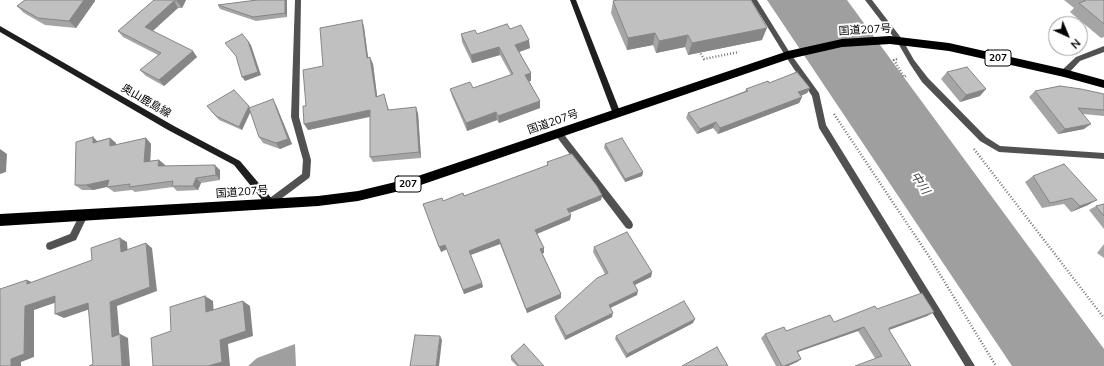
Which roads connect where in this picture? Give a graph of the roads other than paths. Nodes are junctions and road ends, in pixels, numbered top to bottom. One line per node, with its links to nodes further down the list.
1 (298, 0): 14 (street)
2 (573, 0): 11 (main road)
3 (754, 0): 8 (street)
4 (868, 0): 6 (street)
5 (0, 29): 14 (main road, 奥山鹿島線)
6 (895, 41): 8 (highway, 国道207号 / 207); 9 (highway, 国道207号 / 207); 13 (street)
7 (1104, 49): 9 (street)
8 (792, 54): 11 (highway, 国道207号 / 207); 19 (street)
9 (1064, 73): 10 (highway, 国道207号 / 207)
10 (1104, 84)
11 (617, 114): 12 (highway, 国道207号 / 207)
12 (559, 134): 14 (highway, 国道207号 / 207); 17 (street)
13 (1104, 156)
14 (270, 204): 15 (highway, 国道207号 / 207)
15 (84, 215): 16 (highway, 国道207号 / 207); 18 (street)
16 (0, 220)
17 (629, 225)
18 (50, 246)
19 (970, 366)

